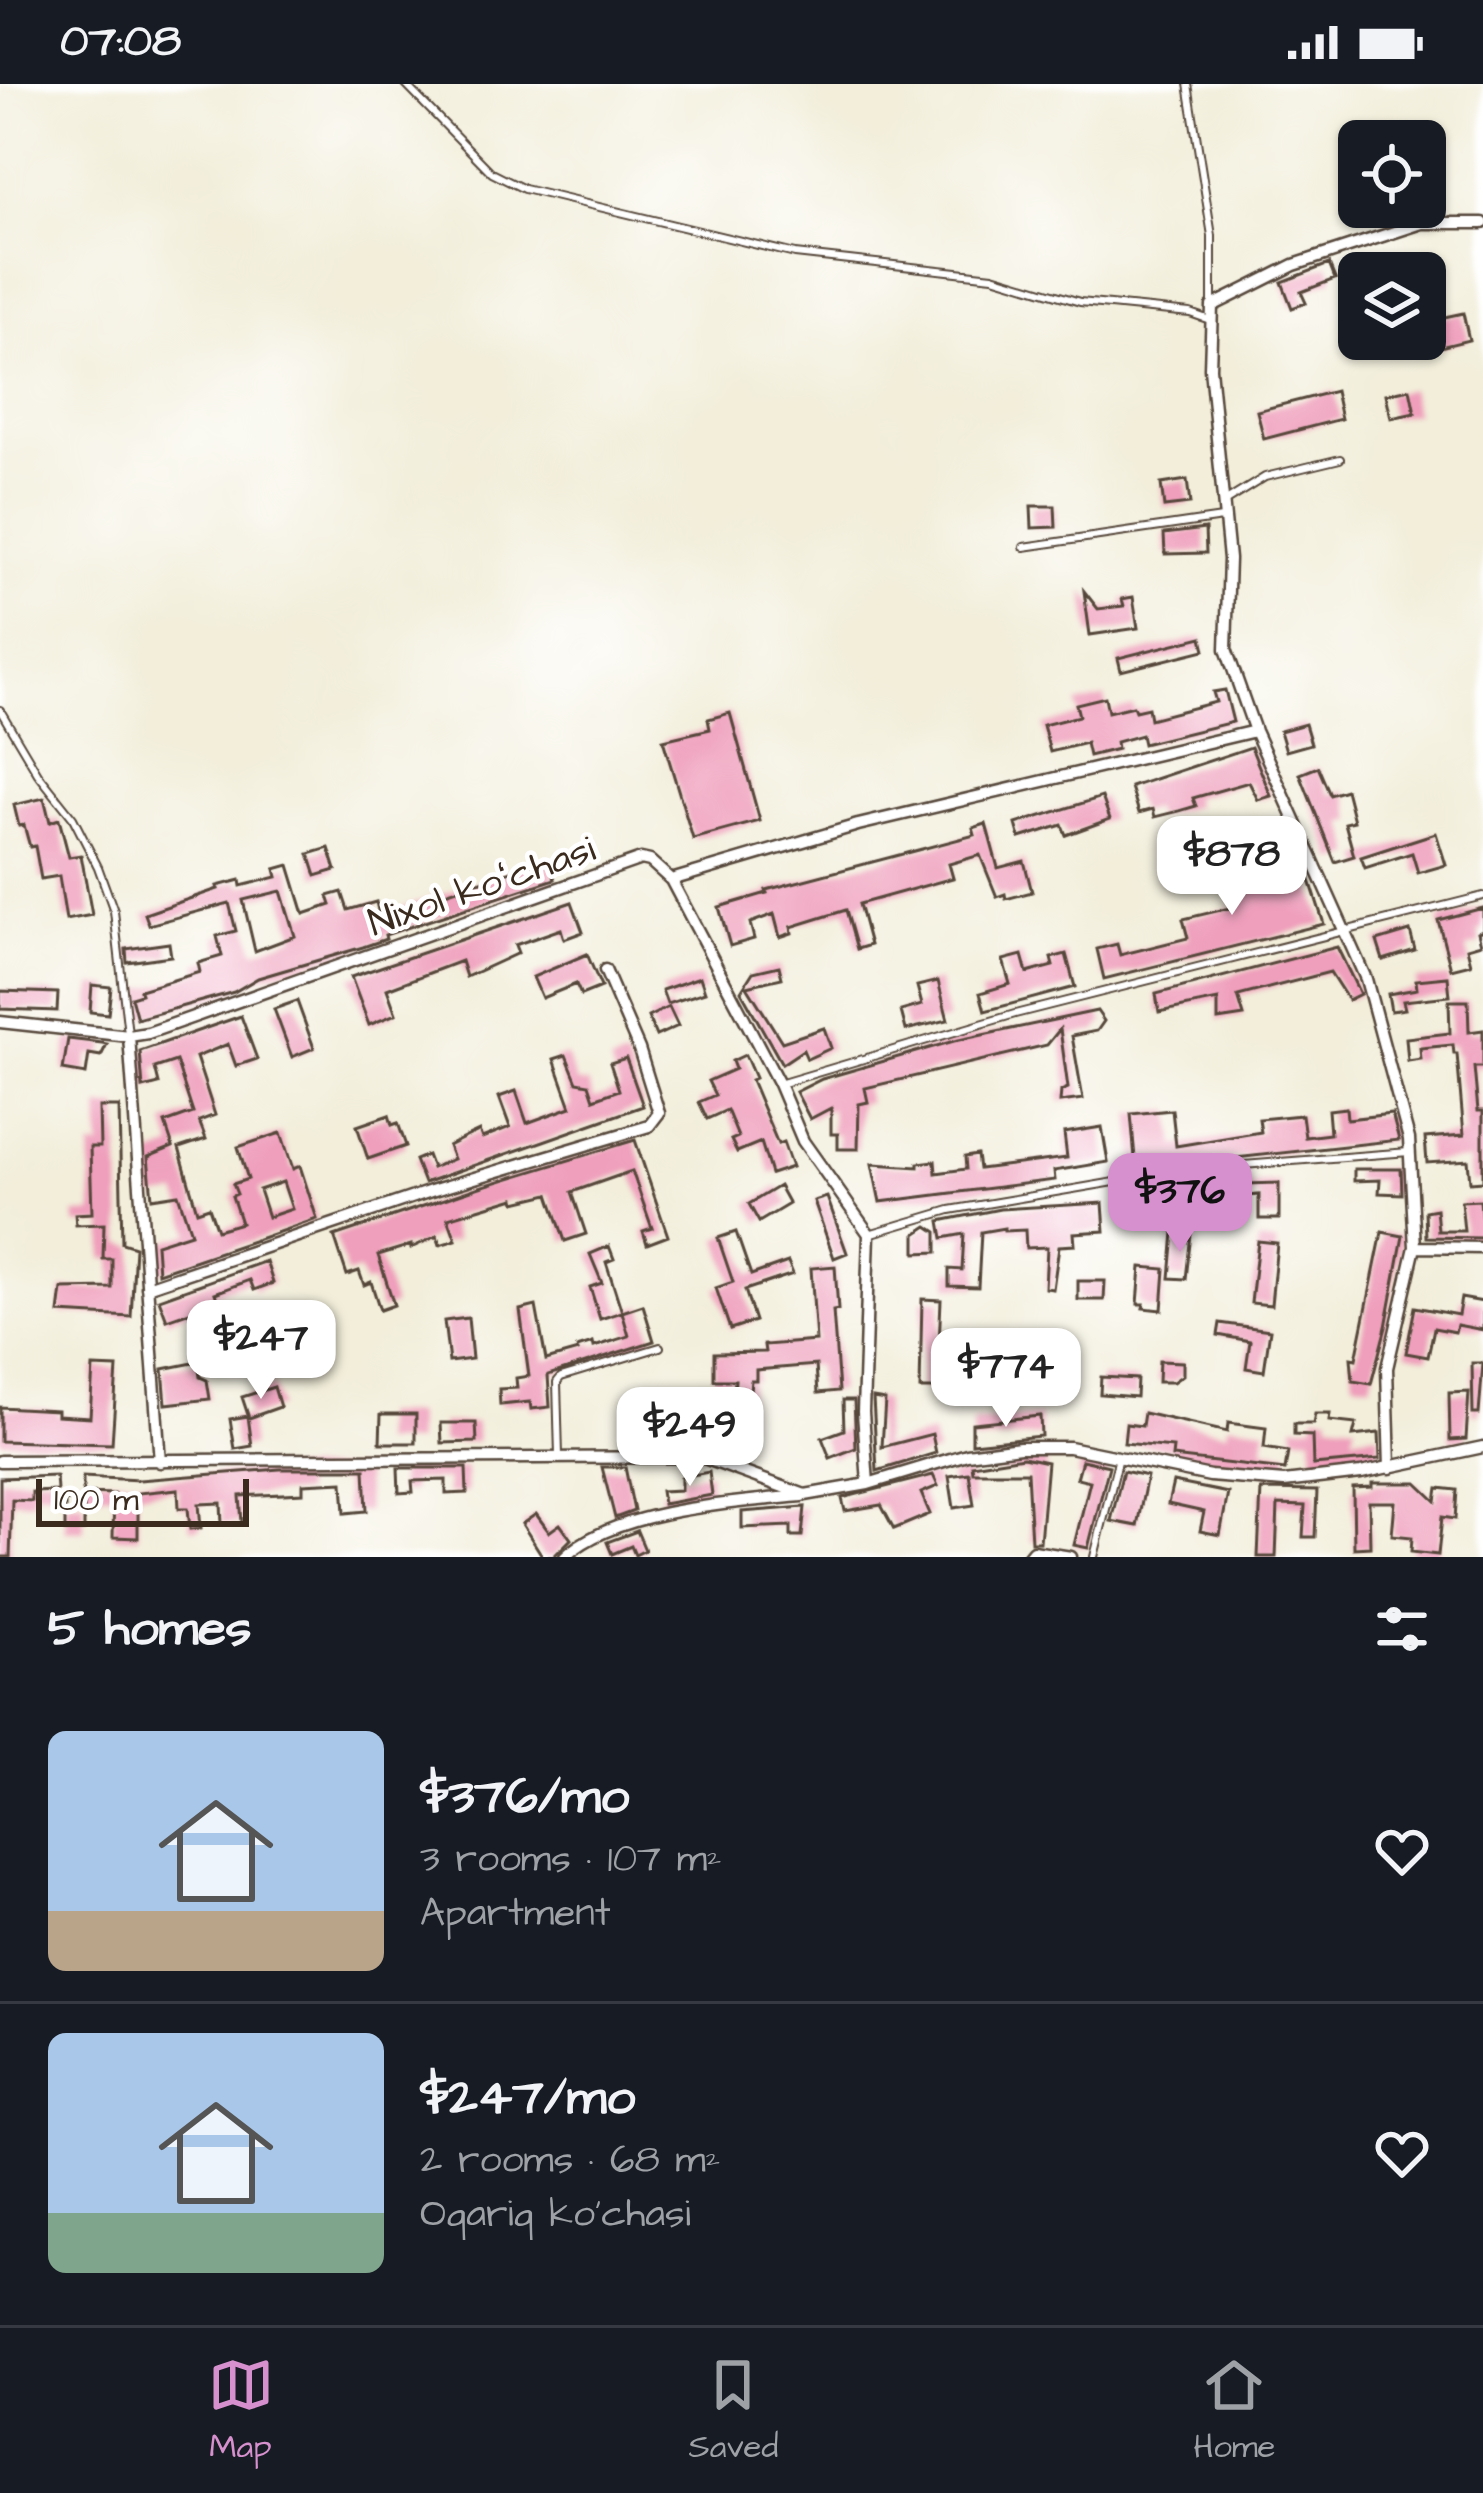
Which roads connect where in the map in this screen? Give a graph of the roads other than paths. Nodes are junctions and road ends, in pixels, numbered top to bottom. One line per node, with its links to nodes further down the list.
1 (405, 84): 5 (lane)
2 (1188, 84): 4 (lane)
3 (1483, 223): 4 (street)
4 (1212, 306): 5 (street)
5 (1211, 321): 7 (street)
6 (1340, 459): 7 (lane)
7 (1222, 513): 8 (lane); 10 (street)
8 (1024, 547)
9 (0, 710): 16 (lane)
10 (1256, 731): 11 (street); 13 (street)
11 (671, 880): 16 (street, Nixol koʻchasi); 17 (street)
12 (1483, 896): 13 (lane)
13 (1346, 930): 17 (lane); 18 (street)
14 (604, 970): 22 (street)
15 (0, 1022): 16 (street, Nixol koʻchasi)
16 (129, 1036): 22 (street)
17 (779, 1084): 19 (street)
18 (1409, 1152): 19 (lane); 20 (street)
19 (869, 1234): 30 (street)
20 (1415, 1247): 21 (street); 29 (street)
21 (1483, 1248)
22 (147, 1287): 28 (street)
23 (660, 1347): 26 (lane)
24 (1483, 1447): 29 (street)
25 (1119, 1457): 29 (street); 30 (street); 35 (lane)
26 (560, 1460): 28 (street); 31 (street)
27 (0, 1461): 28 (street)
28 (160, 1462)
29 (1390, 1468)
30 (868, 1484): 31 (street)
31 (806, 1495): 32 (street)
32 (565, 1557)
33 (1028, 1557): 34 (street)
34 (1071, 1557)
35 (1094, 1557)

